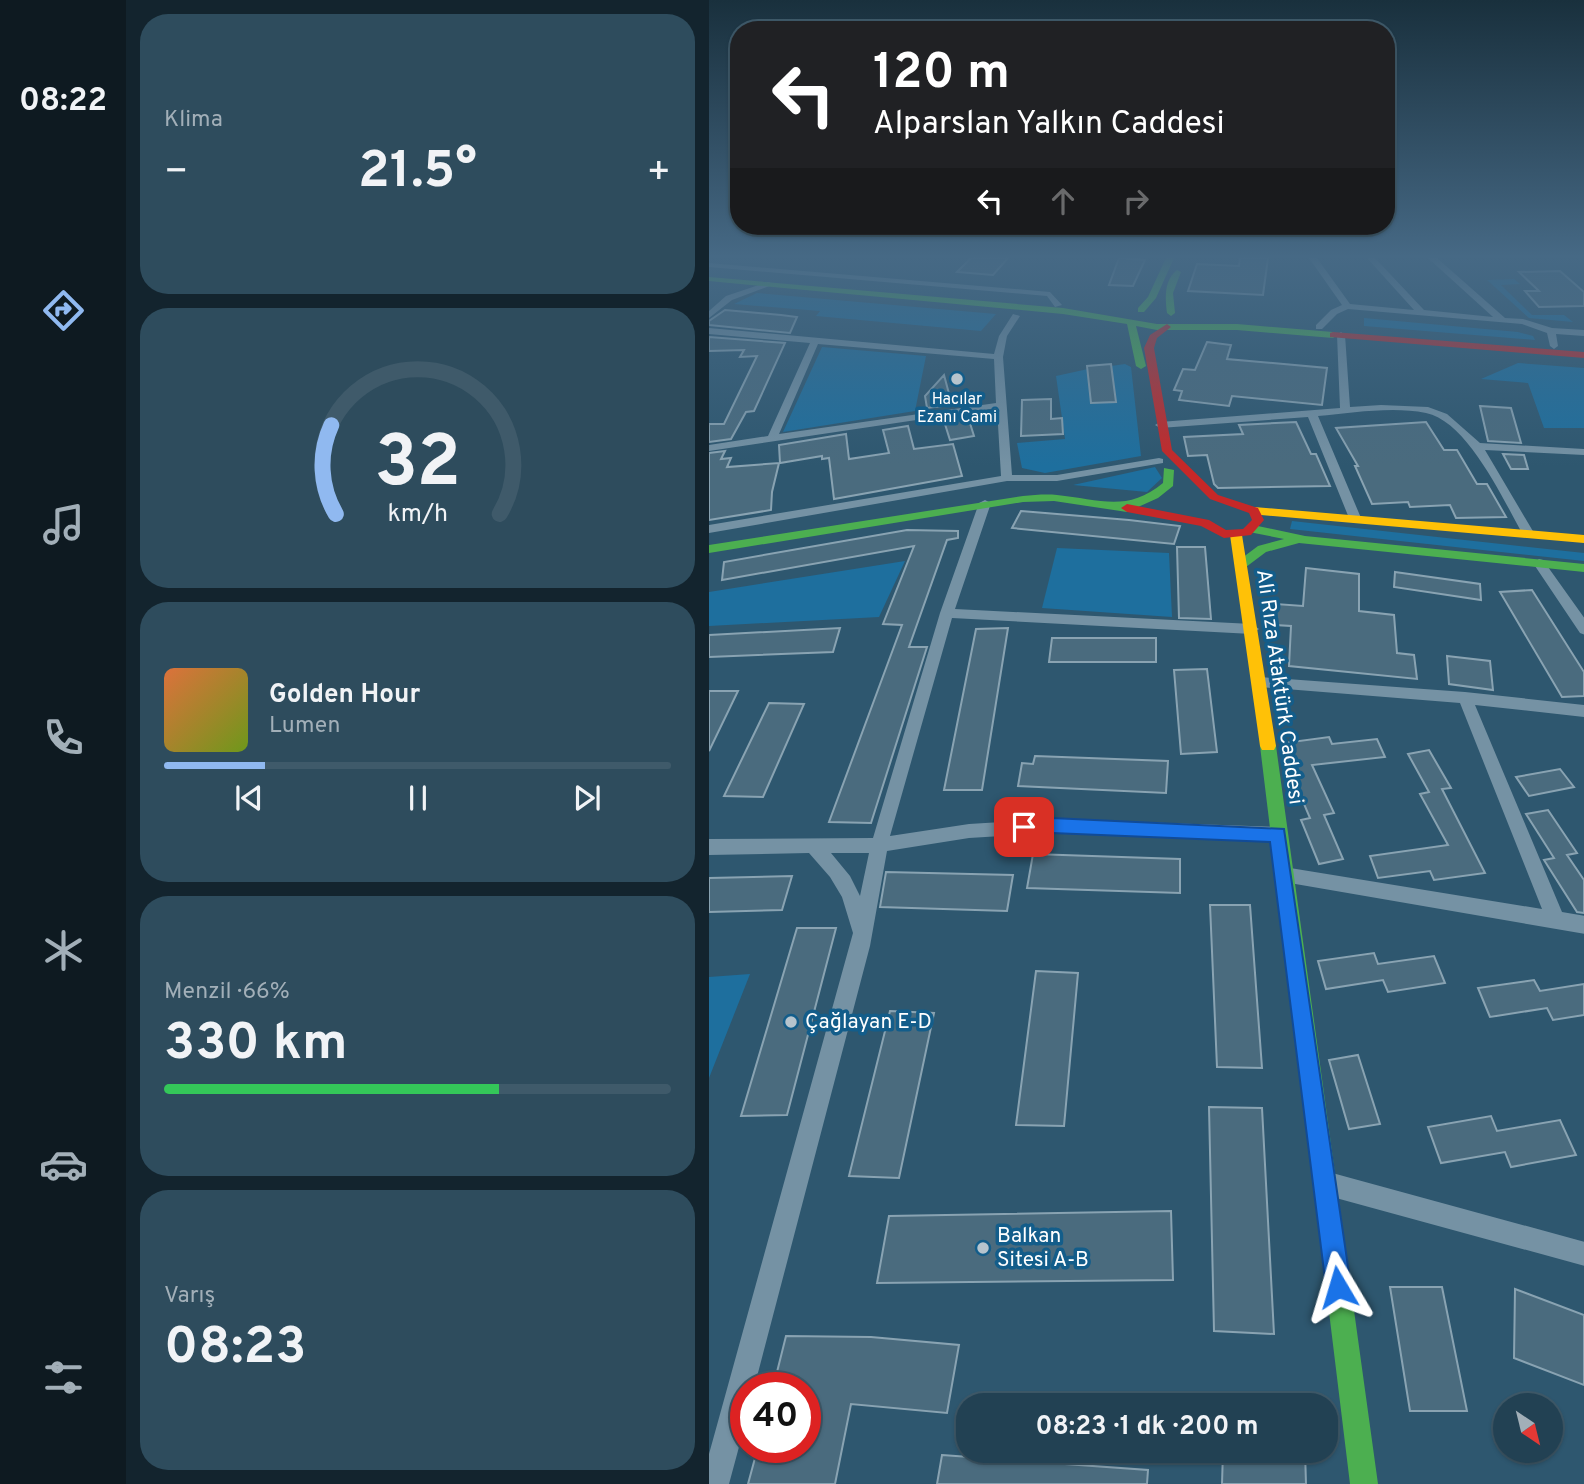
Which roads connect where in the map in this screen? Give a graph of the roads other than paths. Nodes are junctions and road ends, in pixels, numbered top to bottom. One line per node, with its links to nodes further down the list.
1 (1009, 327): 14 (street)
2 (1137, 327): 23 (main road)
3 (1162, 327): 18 (main road)
4 (1242, 327): 9 (main road)
5 (1324, 327): 10 (main road)
6 (1522, 327): 10 (street)
7 (709, 331): 11 (street)
8 (1584, 333): 10 (street)
9 (1341, 335): 13 (main road); 16 (street)
10 (1552, 338): 12 (main road)
11 (815, 341): 14 (street); 19 (street)
12 (1584, 348)
13 (1584, 355)
14 (998, 357): 15 (street)
15 (1000, 405): 19 (street); 24 (street)
16 (1345, 411): 17 (street); 20 (street)
17 (1312, 414): 18 (street); 30 (street)
18 (1159, 425): 26 (main road)
19 (772, 439): 21 (street)
20 (1477, 446): 22 (street); 33 (street)
21 (709, 448)
22 (1584, 452)
23 (1163, 465): 24 (street); 27 (main road); 29 (main road)
24 (1007, 478): 31 (street)
25 (985, 503): 27 (main road); 37 (main road); 41 (street)
26 (1232, 503): 28 (main road); 29 (main road)
27 (1122, 506): 29 (main road)
28 (1254, 511): 30 (main road); 32 (main road)
29 (1207, 516): 34 (main road)
30 (1355, 518): 33 (main road)
31 (709, 529)
32 (1253, 529): 34 (main road); 36 (main road)
33 (1528, 533): 35 (main road)
34 (1236, 534): 39 (main road, Ali Rıza Ataktürk Caddesi)
35 (1584, 539)
36 (1305, 540): 38 (main road); 39 (main road)
37 (709, 549)
38 (1539, 563): 40 (main road); 43 (street)
39 (1242, 564): 42 (main road, Ali Rıza Ataktürk Caddesi)
40 (1584, 568)
41 (947, 613): 42 (street); 49 (street)
42 (1252, 629): 44 (main road, Ali Rıza Ataktürk Caddesi)
43 (1584, 630)
44 (1260, 682): 45 (street); 47 (main road, Ali Rıza Ataktürk Caddesi)
45 (1465, 698): 46 (street); 52 (street)
46 (1584, 710)
47 (1278, 834): 49 (street); 51 (main road, Ali Rıza Ataktürk Caddesi)
48 (812, 845): 49 (street); 50 (street); 54 (street)
49 (879, 845): 54 (street)
50 (709, 847)
51 (1285, 875): 52 (street); 55 (main road, Ali Rıza Ataktürk Caddesi)
52 (1556, 920): 53 (street)
53 (1584, 925)
54 (860, 946): 58 (street)
55 (1326, 1183): 56 (street); 57 (main road, Ali Rıza Ataktürk Caddesi)
56 (1584, 1254)
57 (1363, 1477): 59 (main road)
58 (715, 1484)
59 (1372, 1484)

